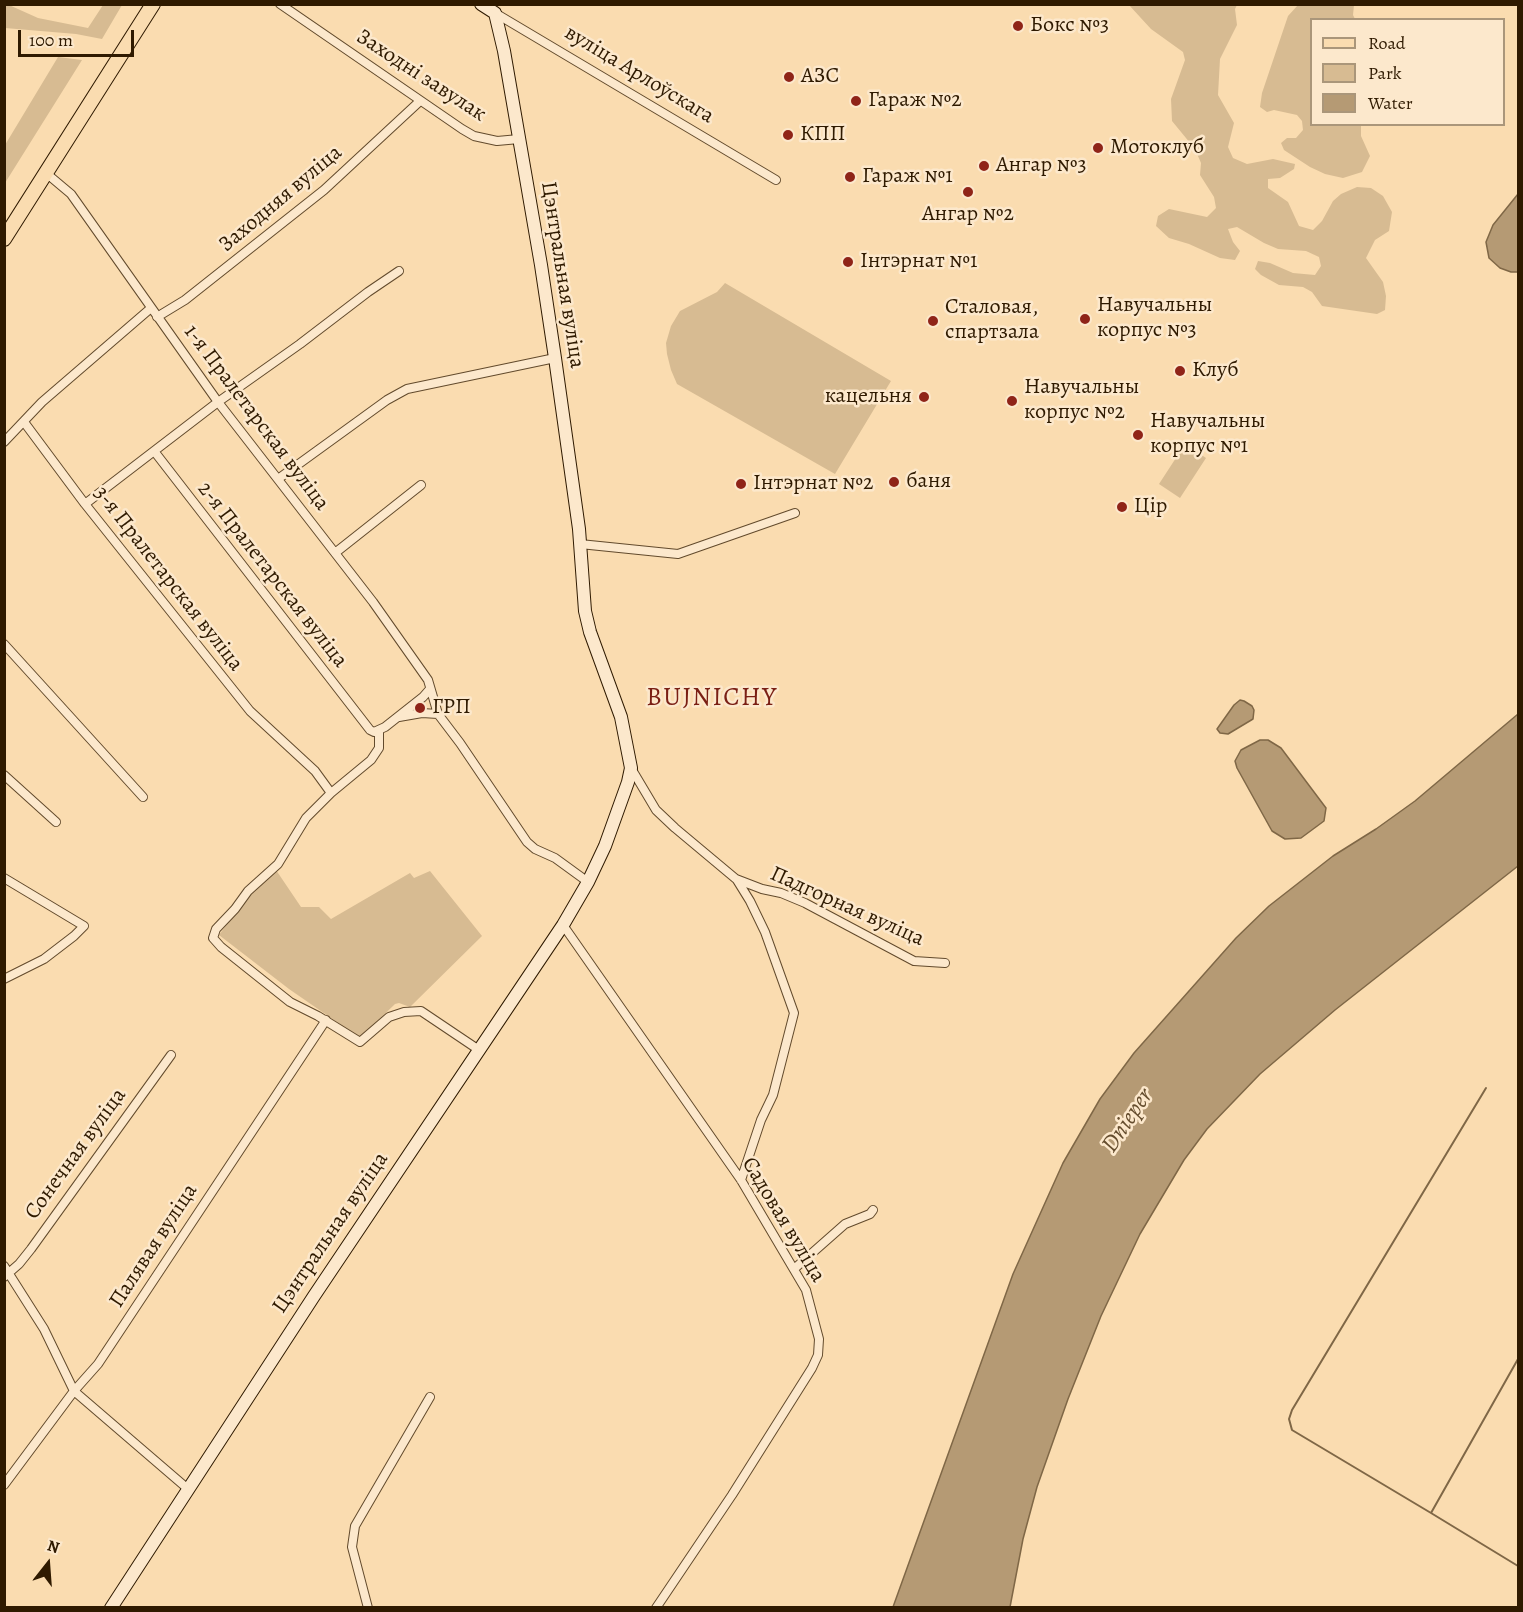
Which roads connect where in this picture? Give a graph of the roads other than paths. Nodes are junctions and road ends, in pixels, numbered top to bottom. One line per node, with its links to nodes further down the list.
1 (153, 4): 7 (main road)
2 (280, 4): 5 (street, Заходні завулак)
3 (481, 4): 4 (street, вуліца Арлоўскага)
4 (495, 13): 6 (street, Цэнтральная вуліца); 8 (street, вуліца Арлоўскага)
5 (420, 101): 6 (street, Заходні завулак); 12 (street, Заходняя вуліца)
6 (519, 138): 13 (street, Цэнтральная вуліца)
7 (46, 173): 9 (main road); 11 (street, 1-я Пралетарская вуліца)
8 (776, 180)
9 (4, 239)
10 (399, 271): 14 (street)
11 (151, 308): 12 (street, 1-я Пралетарская вуліца); 15 (street)
12 (157, 317): 14 (street, 1-я Пралетарская вуліца)
13 (555, 358): 18 (street); 22 (street, Цэнтральная вуліца)
14 (218, 402): 17 (street); 18 (street, 1-я Пралетарская вуліца)
15 (24, 422): 16 (street); 20 (street, 3-я Пралетарская вуліца)
16 (4, 442)
17 (154, 451): 20 (street); 28 (street, 2-я Пралетарская вуліца)
18 (278, 479): 23 (street, 1-я Пралетарская вуліца)
19 (422, 485): 23 (street)
20 (85, 504): 31 (street, 3-я Пралетарская вуліца)
21 (795, 513): 22 (street)
22 (580, 544): 29 (street, Цэнтральная вуліца)
23 (335, 553): 25 (street, 1-я Пралетарская вуліца)
24 (4, 644): 32 (street)
25 (430, 689): 26 (street); 27 (street)
26 (438, 714): 27 (street); 36 (street)
27 (396, 718): 28 (street)
28 (380, 730): 31 (street)
29 (631, 768): 35 (street, Падгорная вуліца); 36 (street, Цэнтральная вуліца)
30 (4, 775): 33 (street)
31 (331, 793): 40 (street)
32 (143, 797)
33 (56, 822)
34 (4, 878): 39 (street)
35 (736, 879): 38 (street, Падгорная вуліца); 43 (street, Падгорная вуліца)
36 (588, 882): 37 (street, Цэнтральная вуліца)
37 (563, 925): 41 (street, Цэнтральная вуліца); 43 (street, Садовая вуліца)
38 (945, 963)
39 (4, 979)
40 (326, 1020): 41 (street); 47 (street, Палявая вуліца)
41 (479, 1050): 50 (street, Цэнтральная вуліца)
42 (171, 1055): 46 (street, Сонечная вуліца)
43 (741, 1180): 45 (street, Садовая вуліца)
44 (873, 1210): 45 (street)
45 (794, 1269): 53 (street, Садовая вуліца)
46 (6, 1272): 47 (street)
47 (74, 1391): 49 (street, Палявая вуліца); 50 (street)
48 (430, 1397): 52 (street)
49 (4, 1485)
50 (188, 1489): 51 (street, Цэнтральная вуліца)
51 (111, 1608)
52 (368, 1608)
53 (656, 1608)

